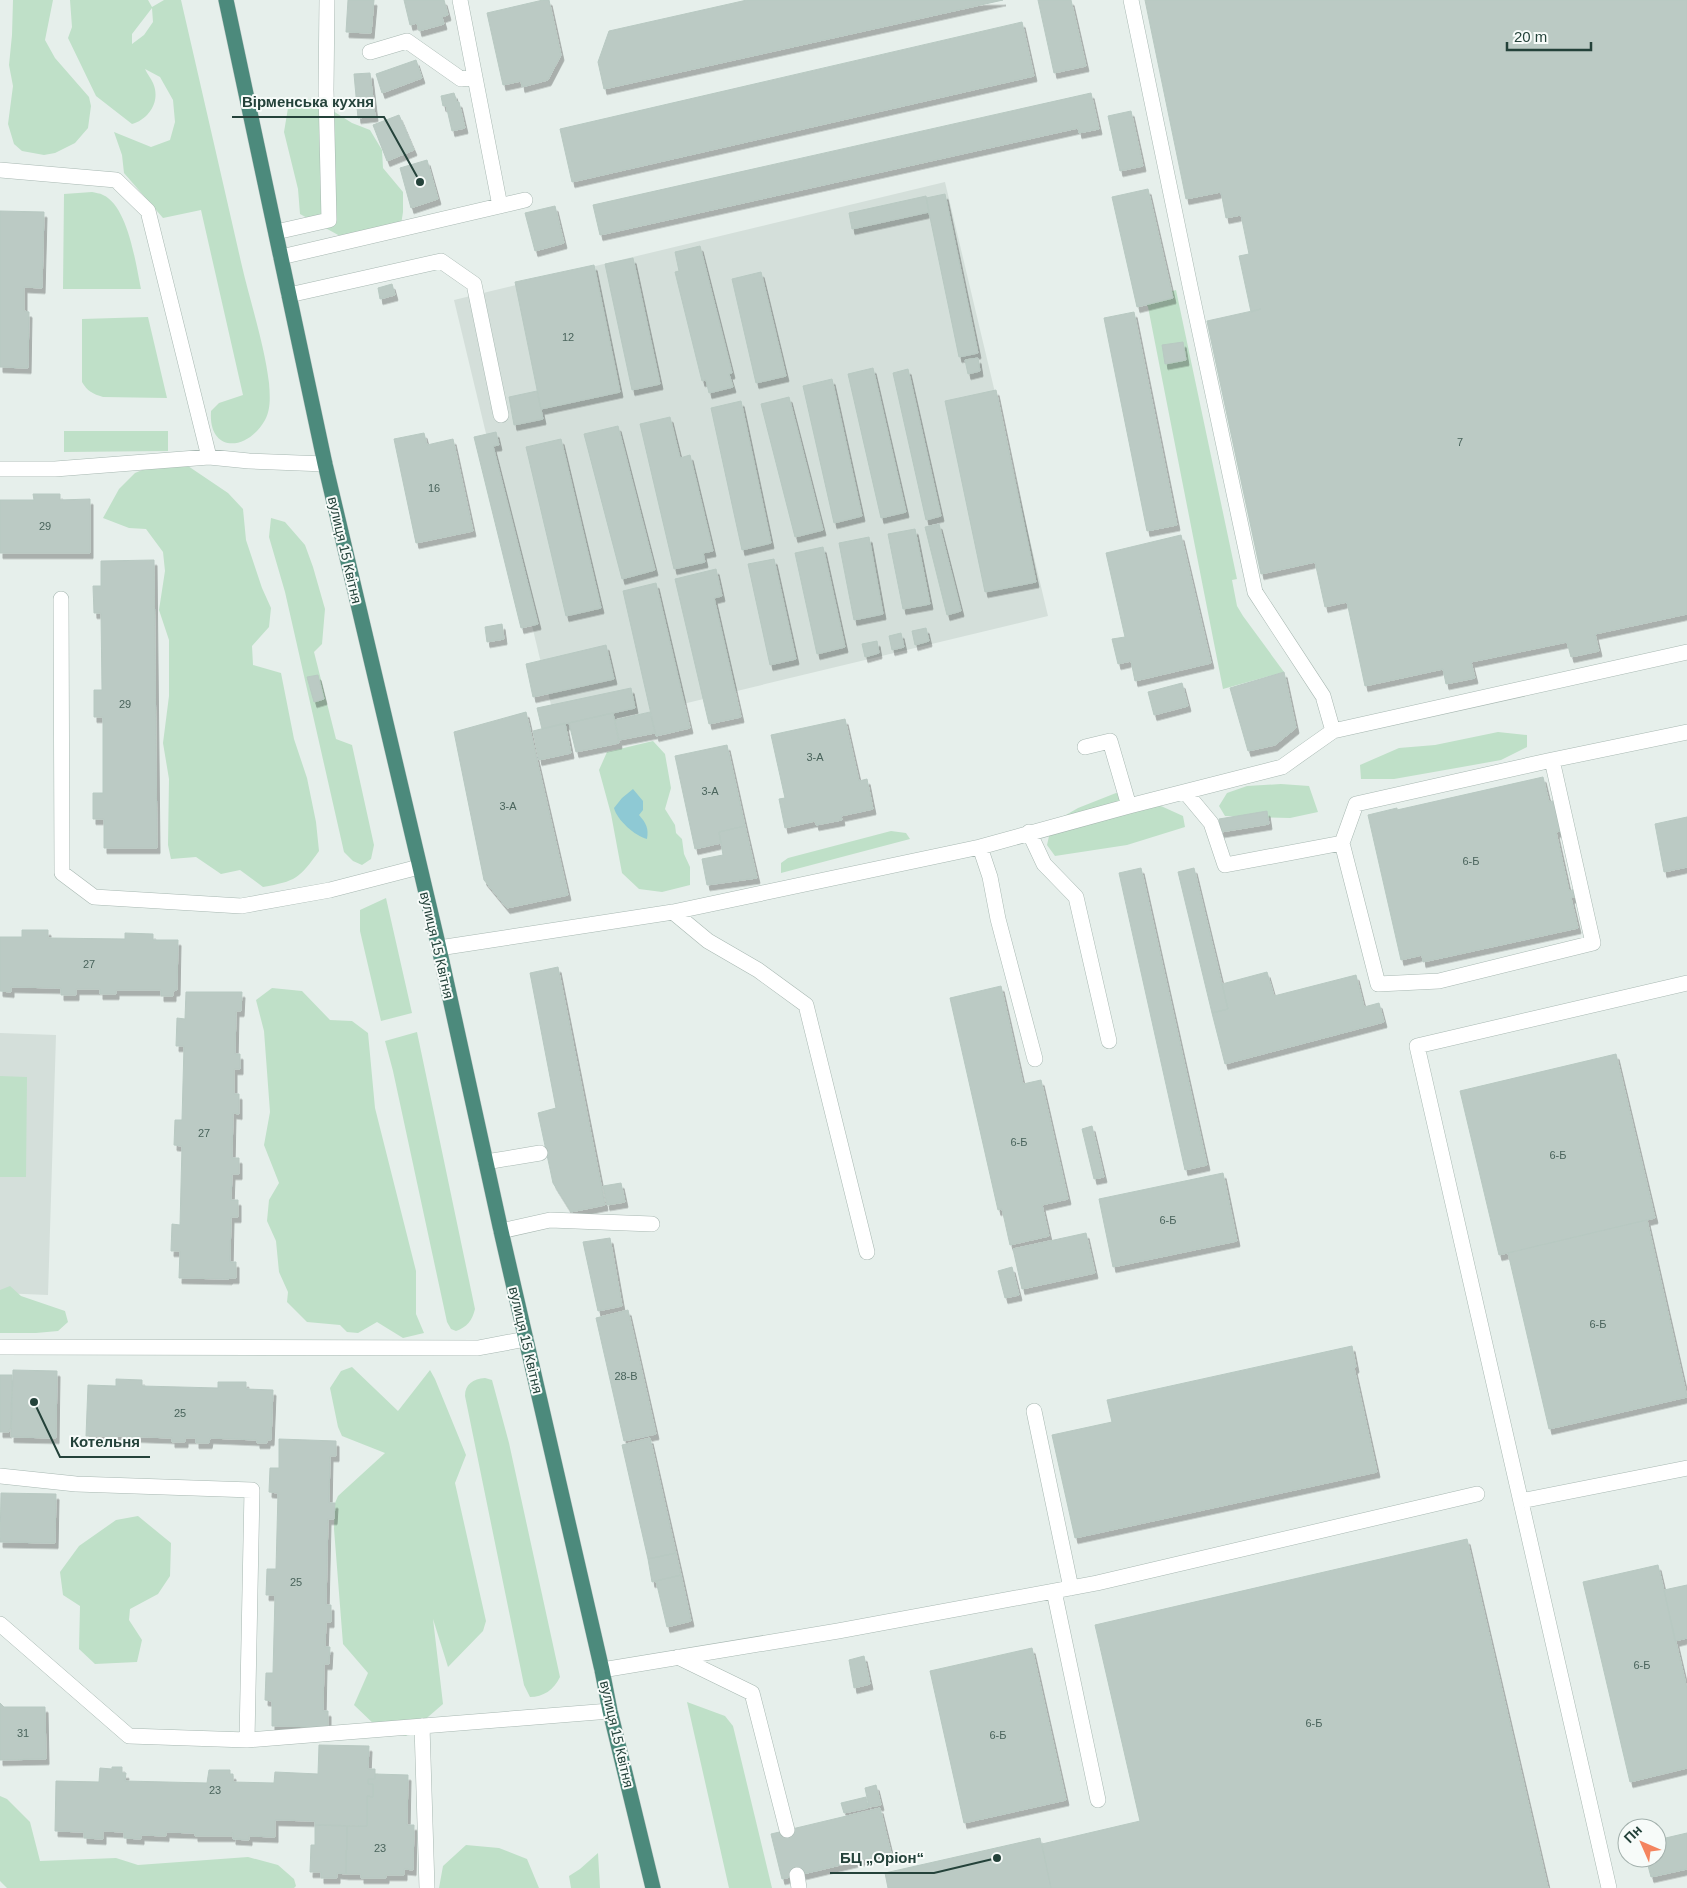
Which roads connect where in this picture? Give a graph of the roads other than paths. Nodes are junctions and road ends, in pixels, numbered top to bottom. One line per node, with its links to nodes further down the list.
1 (226, 0): 10 (highway, вулиця 15 Квітня)
2 (327, 0): 10 (street)
3 (460, 0): 6 (street)
4 (1131, 0): 19 (street)
5 (370, 52): 6 (street)
6 (475, 77): 9 (street)
7 (0, 170): 14 (street)
8 (525, 200): 9 (street)
9 (500, 206): 11 (street)
10 (276, 232): 11 (highway, вулиця 15 Квітня)
11 (281, 257): 12 (highway, вулиця 15 Квітня)
12 (289, 295): 13 (street); 15 (highway, вулиця 15 Квітня)
13 (501, 414)
14 (209, 457): 15 (street); 16 (street)
15 (325, 464): 28 (highway, вулиця 15 Квітня)
16 (0, 468)
17 (62, 599): 28 (street)
18 (1687, 652): 19 (street)
19 (1333, 731): 23 (street)
20 (1687, 732): 22 (street)
21 (1085, 747): 24 (street)
22 (1552, 760): 26 (street); 26 (street)
23 (1186, 792): 24 (street); 26 (street)
24 (1129, 806): 25 (street)
25 (1029, 832): 27 (street); 32 (street)
26 (1342, 843)
27 (980, 846): 29 (street); 33 (street)
28 (419, 867): 30 (highway, вулиця 15 Квітня)
29 (673, 912): 30 (street); 38 (street)
30 (439, 948): 35 (highway, вулиця 15 Квітня)
31 (1687, 983): 45 (street)
32 (1110, 1040)
33 (1035, 1059)
34 (540, 1153): 35 (street)
35 (486, 1162): 37 (highway, вулиця 15 Квітня)
36 (652, 1224): 37 (street)
37 (501, 1230): 39 (highway, вулиця 15 Квітня)
38 (866, 1252)
39 (526, 1339): 40 (street); 50 (highway, вулиця 15 Квітня)
40 (0, 1347)
41 (1034, 1411): 46 (street)
42 (1687, 1468): 45 (street)
43 (0, 1476): 53 (street)
44 (1477, 1494): 46 (street)
45 (1521, 1501): 58 (street)
46 (1071, 1588): 47 (street)
47 (1054, 1591): 49 (street); 54 (street)
48 (0, 1624): 53 (street)
49 (678, 1657): 50 (street); 55 (street)
50 (602, 1670): 51 (highway, вулиця 15 Квітня)
51 (610, 1711): 52 (street); 57 (highway, вулиця 15 Квітня)
52 (422, 1726): 53 (street); 56 (street)
53 (247, 1740)
54 (1098, 1800)
55 (787, 1830)
56 (427, 1888)
57 (653, 1888)
58 (1609, 1888)

